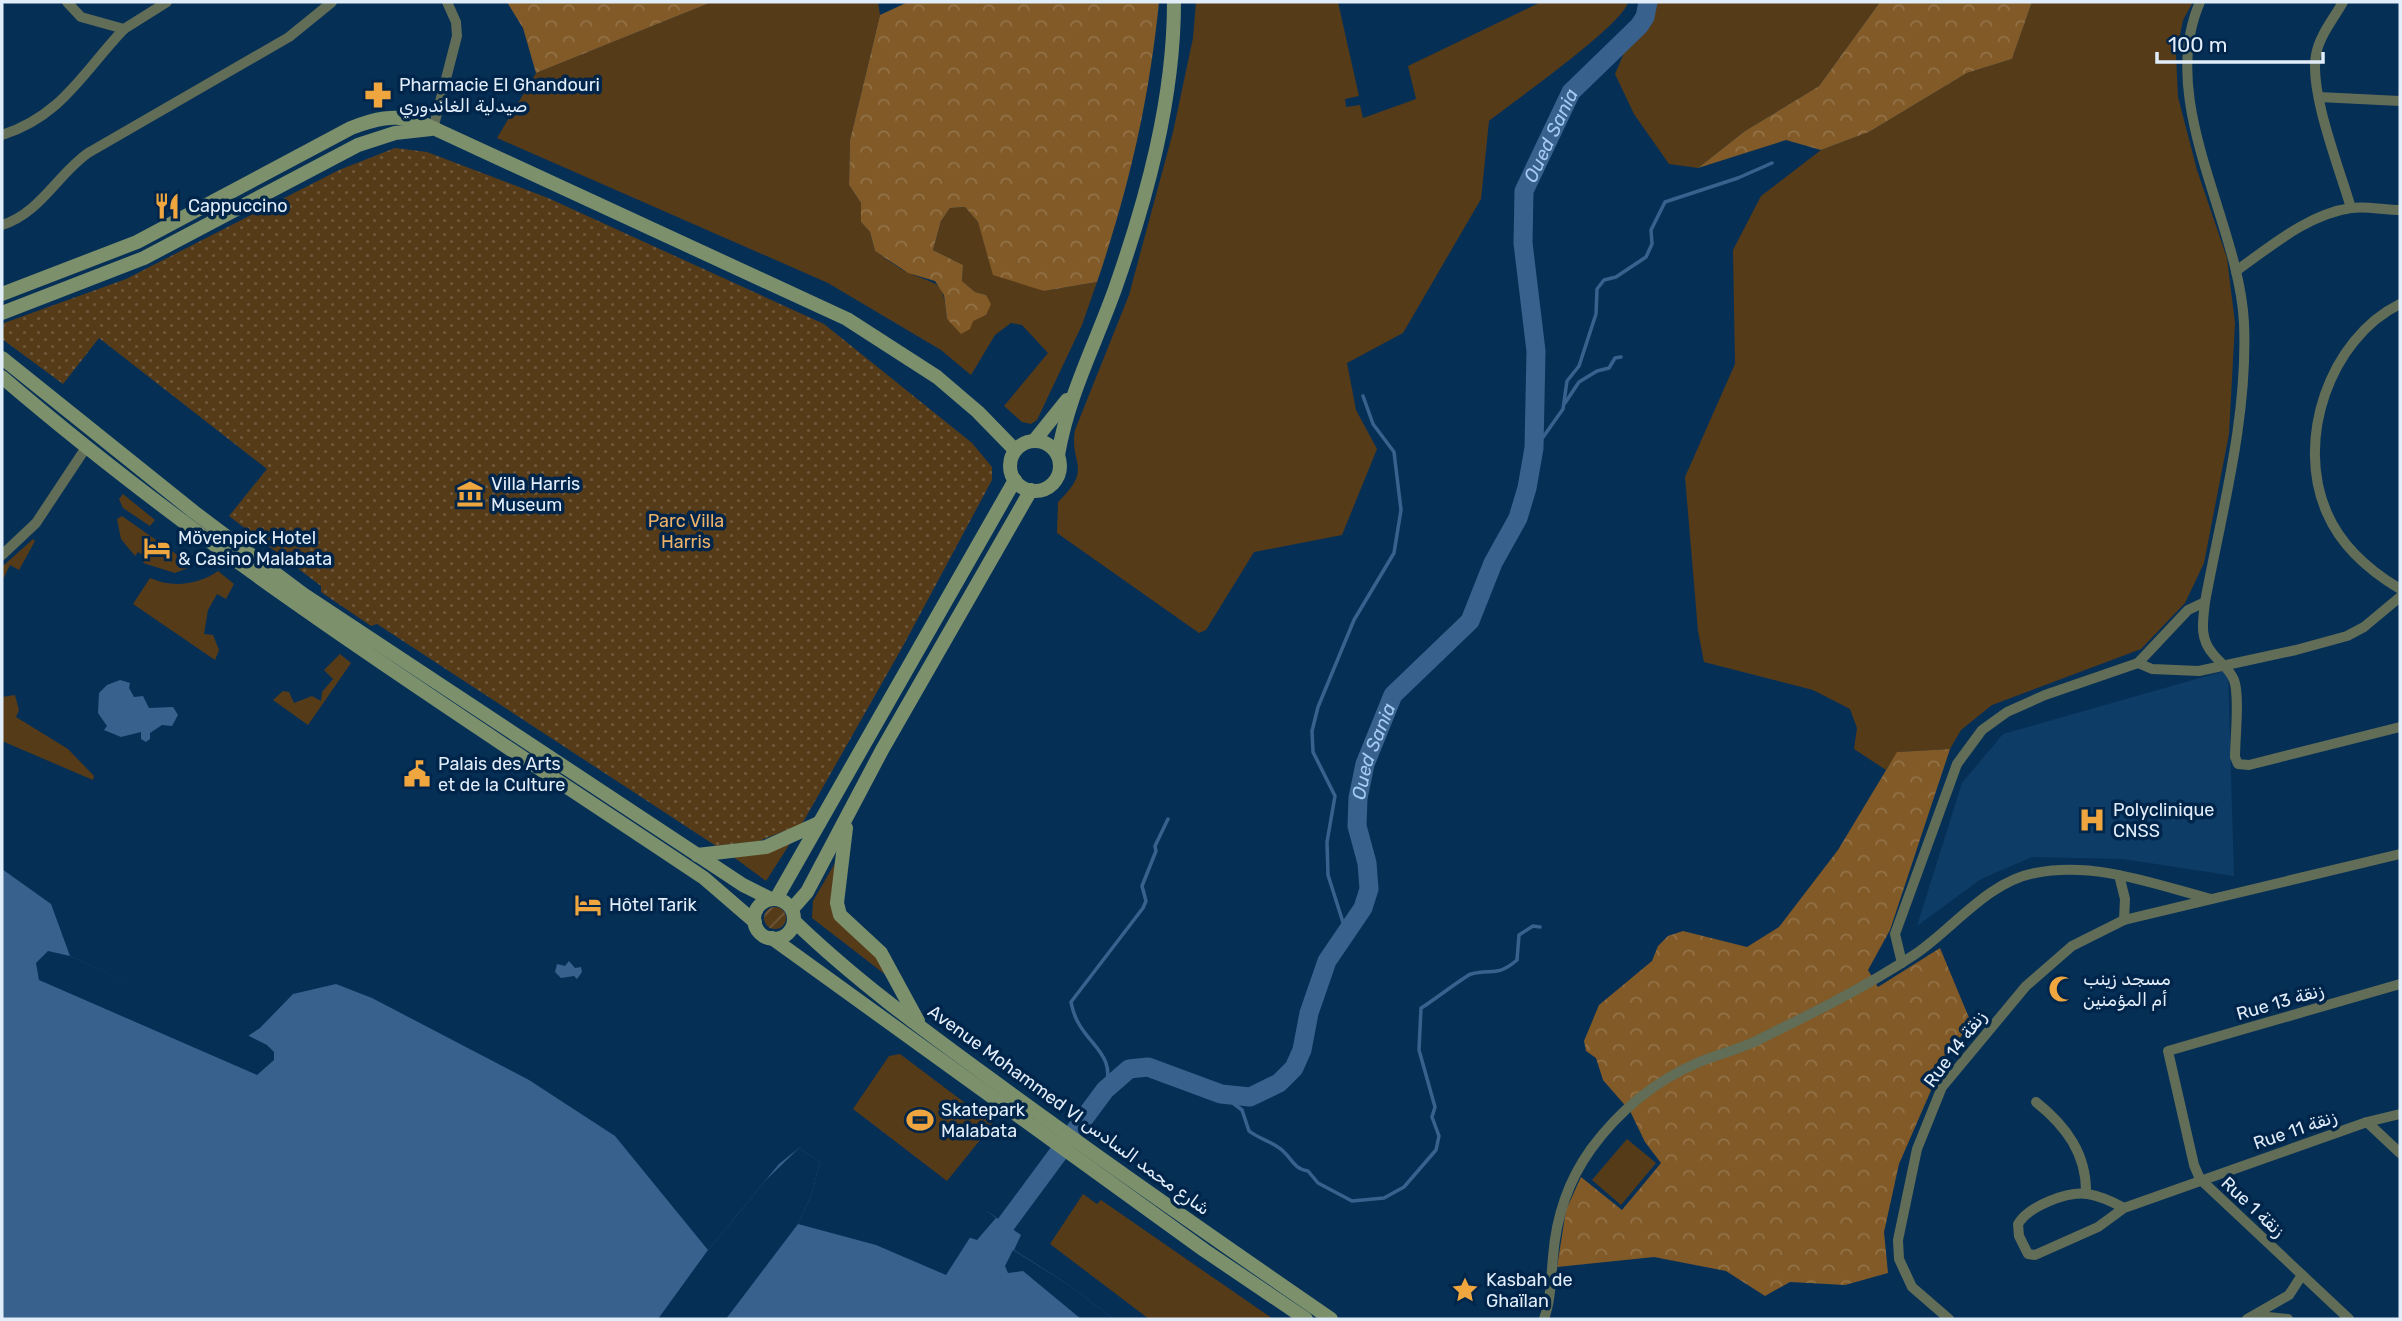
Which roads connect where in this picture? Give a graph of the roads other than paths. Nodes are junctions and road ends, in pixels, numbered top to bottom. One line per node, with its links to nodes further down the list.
1 (67, 2): 10 (street)
2 (167, 2): 10 (street)
3 (332, 2): 17 (street)
4 (447, 2): 13 (street)
5 (1174, 2): 9 (main road)
6 (1180, 2): 9 (main road)
7 (2200, 2): 18 (street)
8 (2343, 2): 11 (street)
9 (1173, 25): 24 (main road)
10 (124, 29): 14 (street)
11 (2319, 97): 12 (street); 15 (street)
12 (2400, 101)
13 (433, 129): 19 (main road); 21 (main road); 27 (main road)
14 (2, 135)
15 (2351, 208): 16 (street); 18 (street)
16 (2400, 210)
17 (2, 225)
18 (2236, 271): 34 (street)
19 (2, 294)
20 (2400, 304): 32 (street)
21 (2, 313)
22 (2, 358): 41 (main road)
23 (2, 376): 26 (main road)
24 (1072, 394): 25 (main road); 28 (main road)
25 (1034, 441): 27 (main road); 28 (main road)
26 (87, 446): 31 (street); 47 (main road)
27 (1015, 450): 29 (main road)
28 (1058, 455): 30 (main road)
29 (1015, 481): 30 (main road); 39 (main road)
30 (1031, 490): 38 (main road)
31 (2, 555)
32 (2400, 589)
33 (2400, 597): 36 (street)
34 (2205, 602): 35 (street); 36 (street)
35 (2138, 663): 36 (street); 49 (street)
36 (2225, 664): 37 (street)
37 (2400, 727)
38 (847, 819): 45 (main road); 51 (main road)
39 (820, 823): 41 (main road); 43 (main road)
40 (2400, 854): 44 (street, Rue 14 زنقة)
41 (697, 855): 43 (main road)
42 (2119, 875): 44 (street); 46 (street); 49 (street)
43 (773, 899): 45 (main road); 47 (main road)
44 (2211, 899): 46 (street, Rue 14 زنقة)
45 (793, 915): 48 (main road); 51 (main road, Avenue Mohammed VI شارع محمد السادس)
46 (2124, 920): 68 (street, Rue 14 زنقة)
47 (755, 922): 48 (main road)
48 (772, 938): 56 (main road, Avenue Mohammed VI شارع محمد السادس)
49 (1902, 962): 67 (street)
50 (2400, 984): 52 (street, Rue 13 زنقة)
51 (925, 1031): 56 (main road, Avenue Mohammed VI شارع محمد السادس)
52 (2168, 1051): 59 (street, Rue 1 زنقة)
53 (2036, 1102): 60 (street)
54 (2400, 1114): 55 (street, Rue 11 زنقة)
55 (2367, 1122): 57 (street); 59 (street, Rue 11 زنقة)
56 (1045, 1128): 58 (main road, Avenue Mohammed VI شارع محمد السادس)
57 (2400, 1153)
58 (1086, 1156): 65 (main road, Avenue Mohammed VI شارع محمد السادس); 66 (main road, Avenue Mohammed VI شارع محمد السادس)
59 (2200, 1179): 61 (street, Rue 11 زنقة); 62 (street, Rue 1 زنقة)
60 (2086, 1194): 61 (street); 61 (street, Rue 11 زنقة)
61 (2124, 1208)
62 (2301, 1275): 63 (street); 64 (street, Rue 1 زنقة)
63 (2252, 1318): 69 (street)
64 (2347, 1318)
65 (1306, 1319)
66 (1331, 1319)
67 (1544, 1319)
68 (1949, 1319)
69 (2288, 1319)

